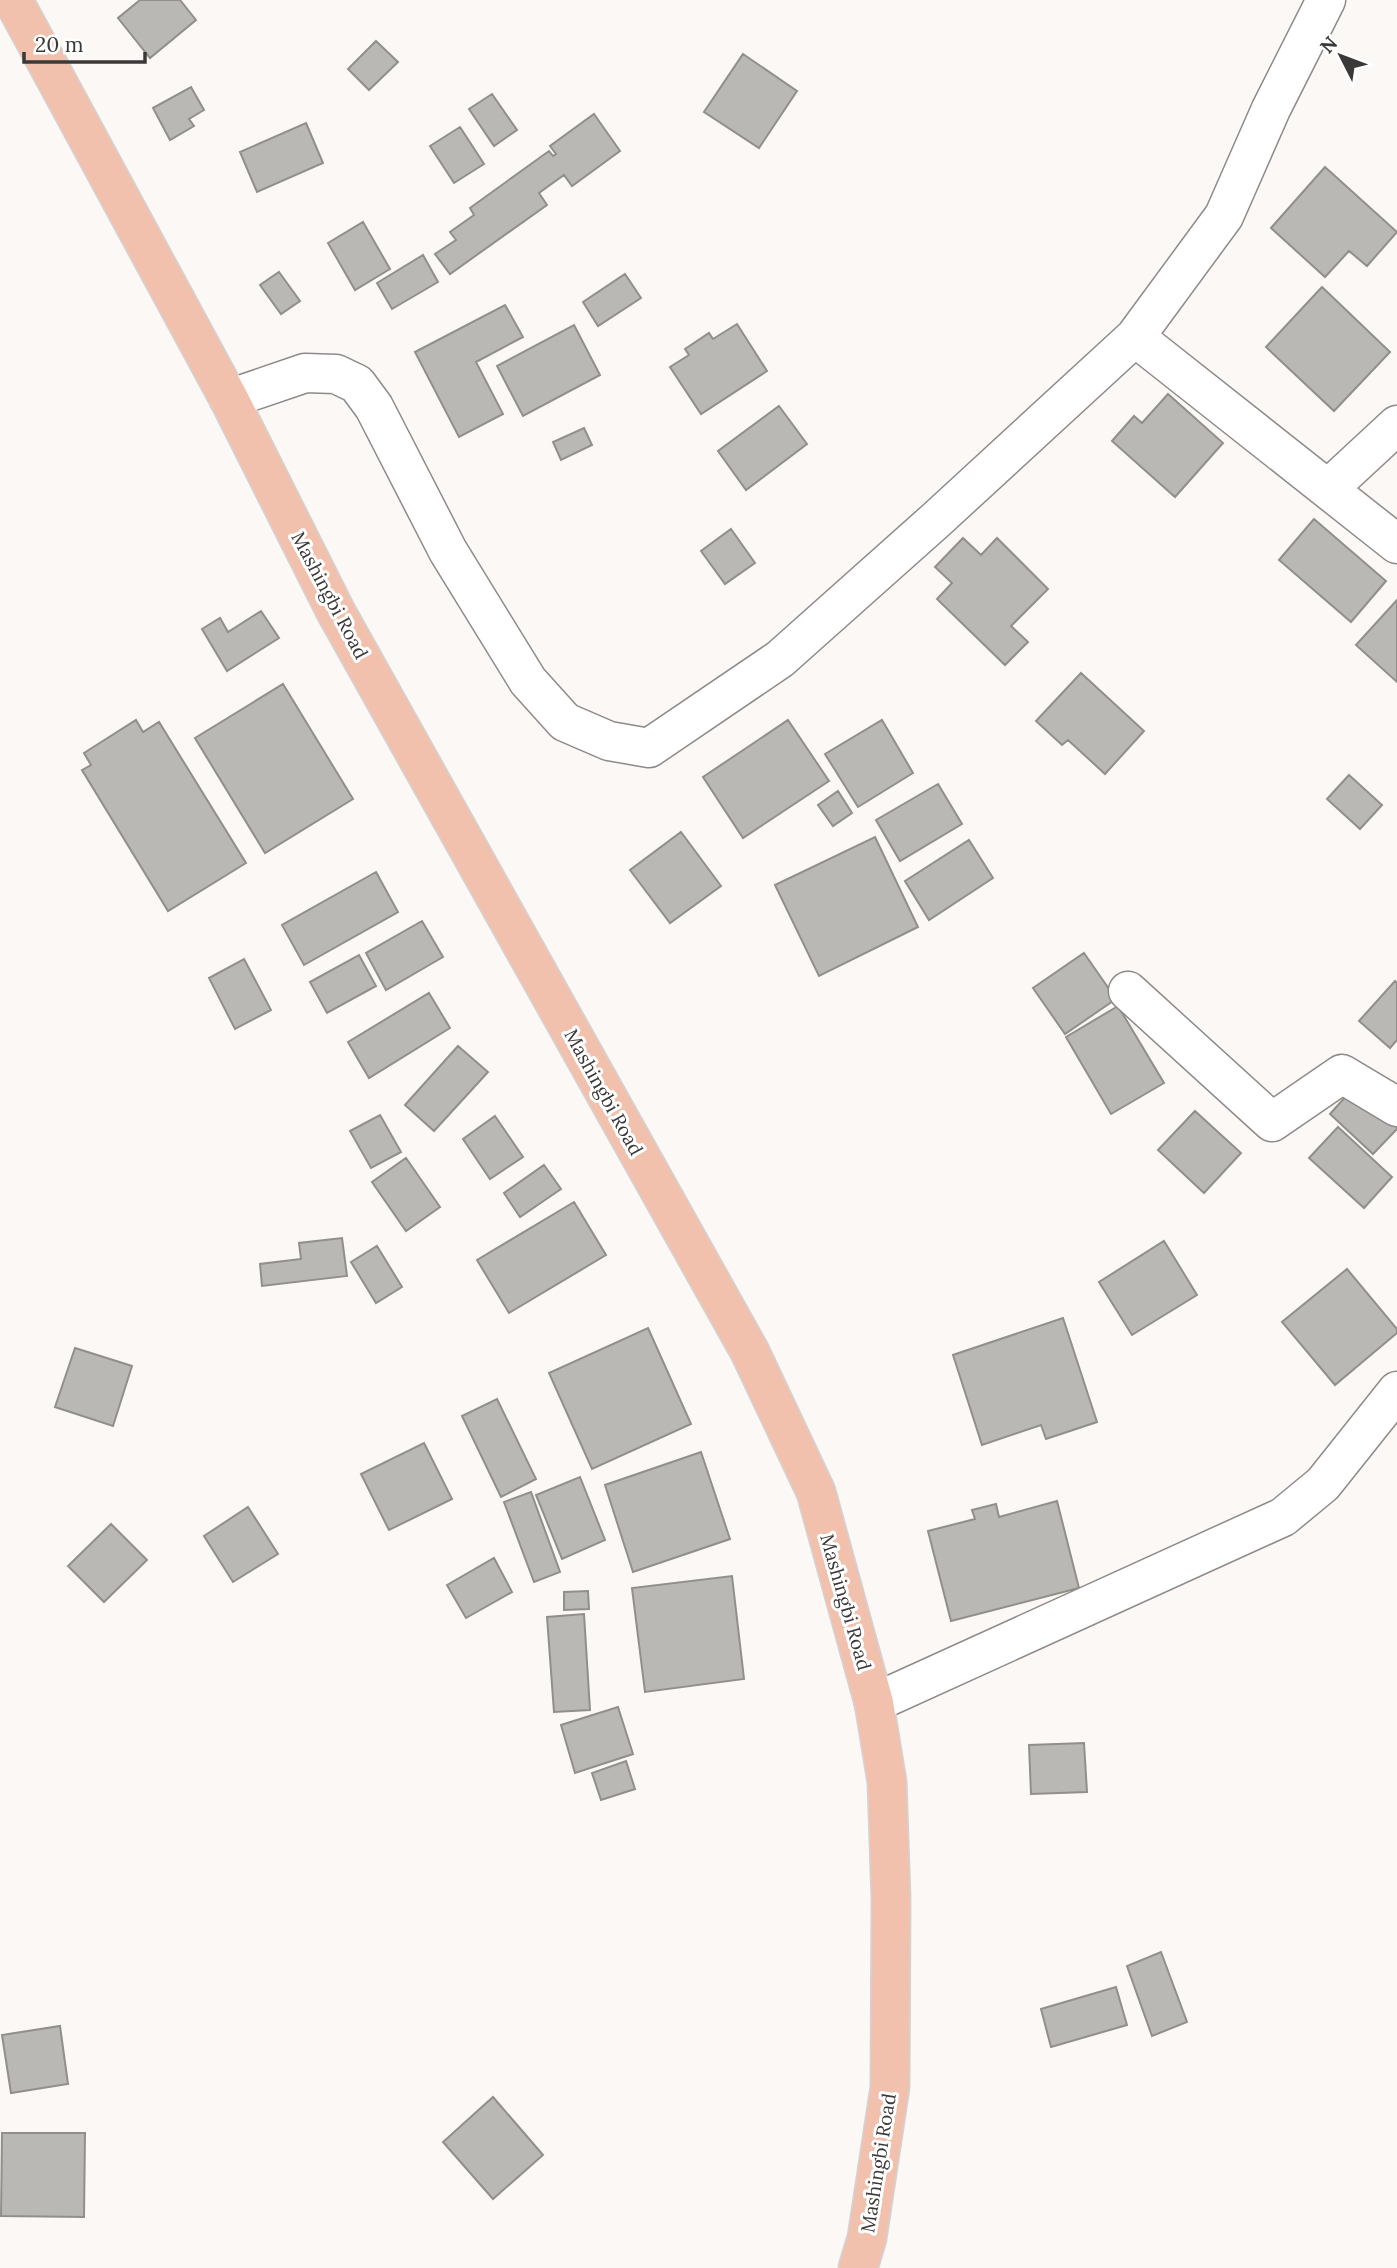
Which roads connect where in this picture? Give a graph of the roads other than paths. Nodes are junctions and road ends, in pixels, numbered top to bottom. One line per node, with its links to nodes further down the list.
1 (13, 0): 4 (main road, Mashingbi Road)
2 (1326, 0): 3 (street)
3 (1135, 337): 4 (street); 6 (street)
4 (229, 399): 11 (main road, Mashingbi Road)
5 (1397, 425): 6 (street)
6 (1328, 489): 7 (street)
7 (1397, 544)
8 (1128, 992): 9 (street)
9 (1397, 1107)
10 (1397, 1391): 11 (street)
11 (874, 1703): 12 (main road, Mashingbi Road)
12 (858, 2268)

